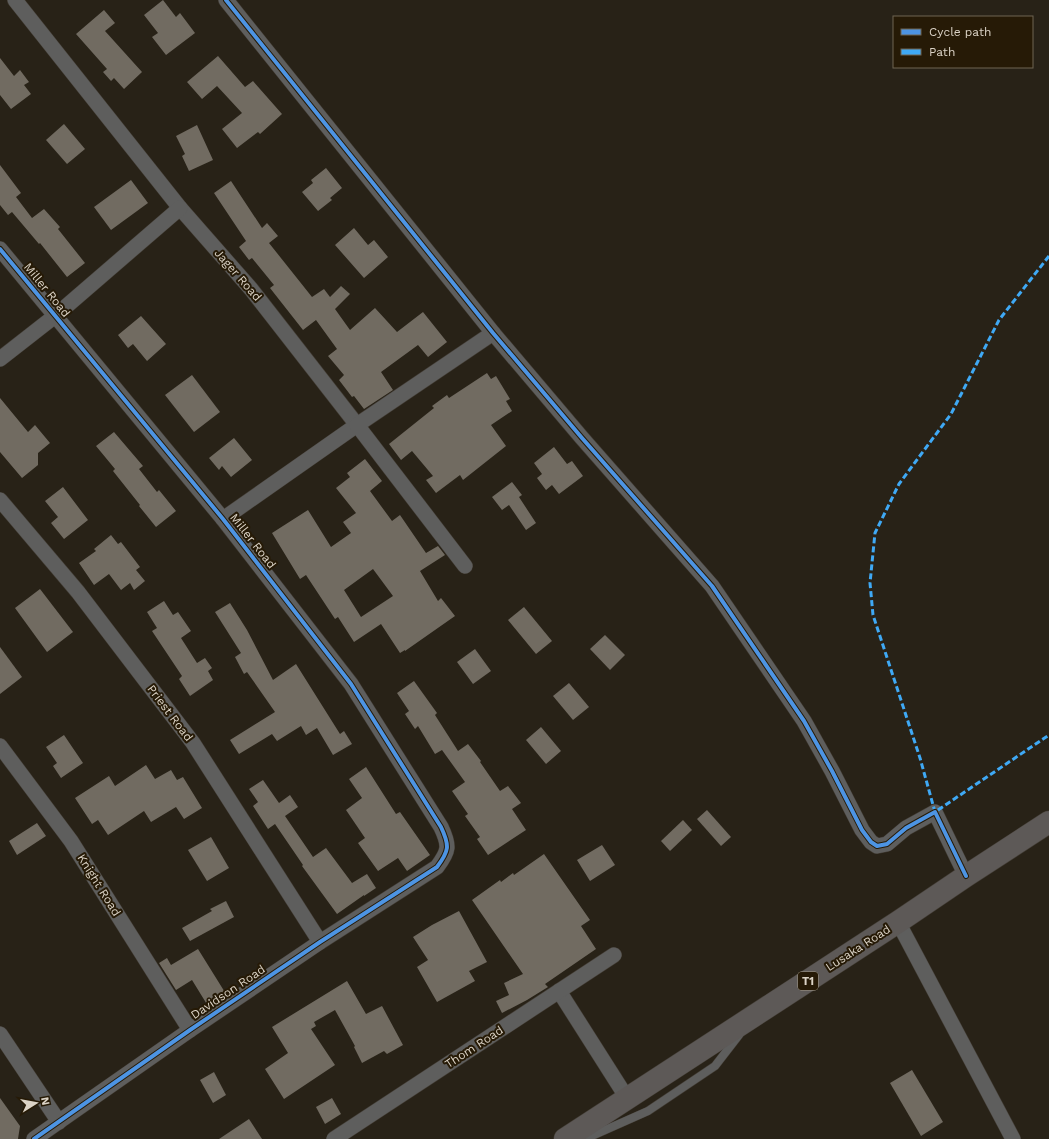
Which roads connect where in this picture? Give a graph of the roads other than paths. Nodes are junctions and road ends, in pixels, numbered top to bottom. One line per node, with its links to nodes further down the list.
1 (15, 0): 3 (street, Jager Road)
2 (226, 0): 6 (street)
3 (180, 208): 5 (street); 8 (street, Jager Road)
4 (0, 249): 5 (street, Miller Road)
5 (55, 316): 7 (street); 10 (street, Miller Road)
6 (493, 333): 8 (street); 15 (street)
7 (0, 360)
8 (357, 425): 10 (street); 11 (street, Jager Road)
9 (0, 500): 17 (street, Priest Road)
10 (223, 519): 14 (street, Miller Road)
11 (465, 566)
12 (0, 746): 21 (street, Knight Road)
13 (1049, 822): 15 (highway, Lusaka Road / T1)
14 (437, 867): 17 (street, Davidson Road)
15 (966, 876): 16 (highway, Lusaka Road / T1)
16 (898, 922): 20 (highway, Lusaka Road / T1); 30 (street)
17 (320, 942): 21 (street, Davidson Road)
18 (614, 955): 19 (street, Thom Road)
19 (559, 991): 23 (street); 25 (street, Thom Road)
20 (751, 1018): 23 (highway, Lusaka Road / T1); 29 (lane)
21 (190, 1030): 24 (street, Davidson Road)
22 (0, 1034): 24 (street)
23 (627, 1098): 28 (highway, Lusaka Road / T1)
24 (59, 1122): 26 (street, Davidson Road)
25 (350, 1135): 27 (street, Thom Road)
26 (34, 1139)
27 (334, 1139)
28 (565, 1139)
29 (585, 1139)
30 (1013, 1139)

